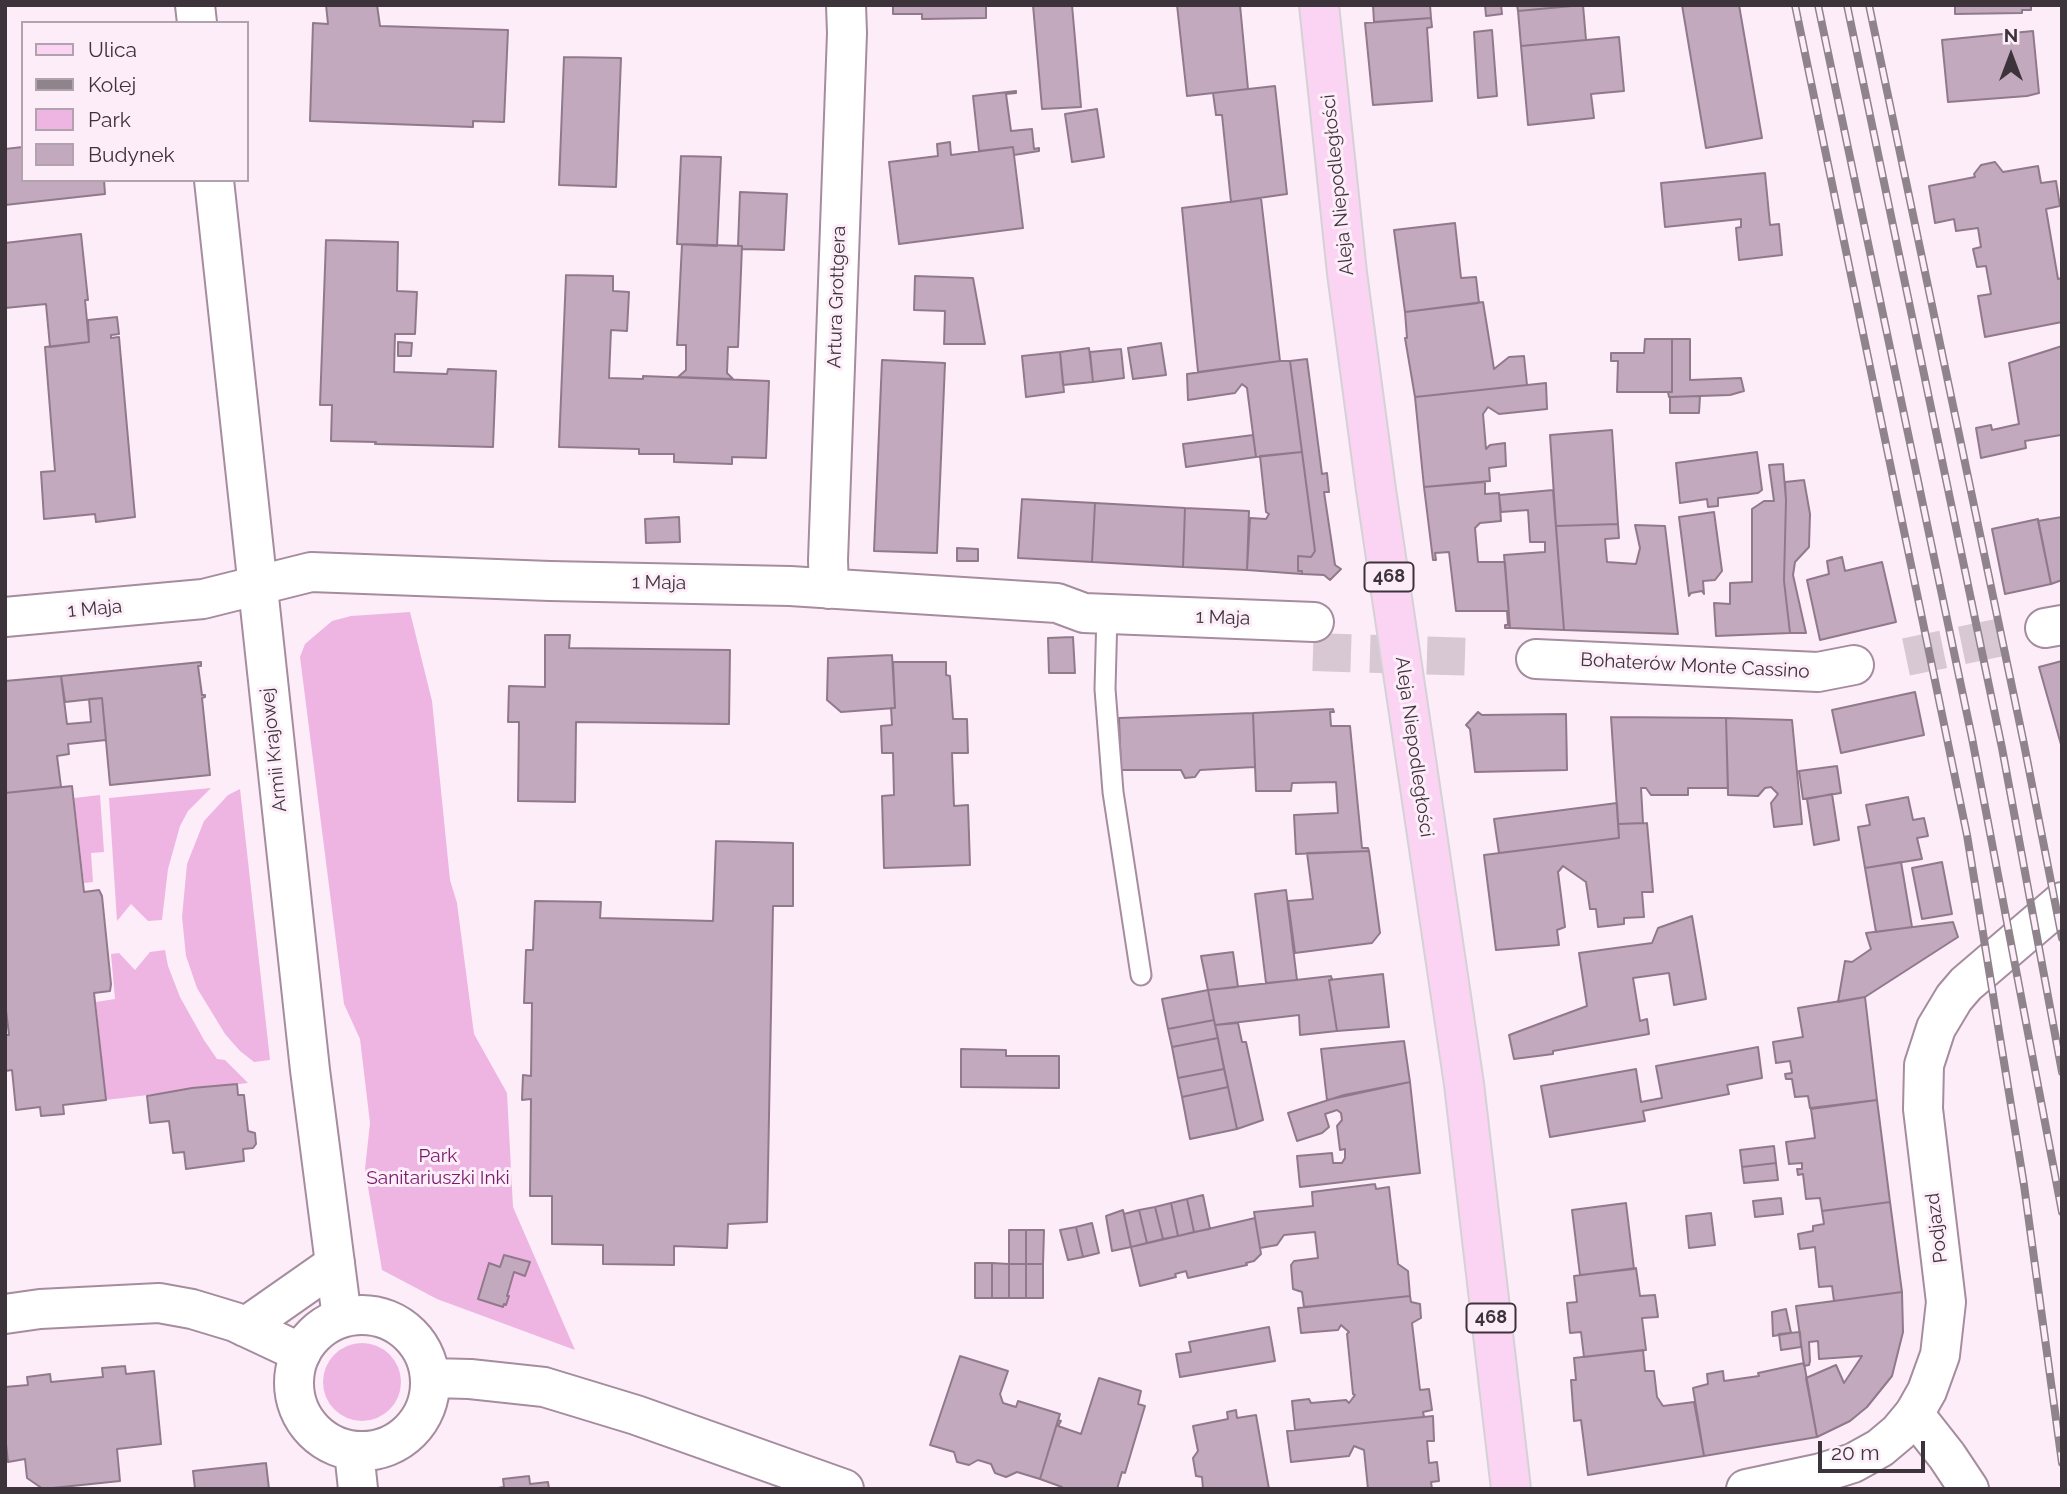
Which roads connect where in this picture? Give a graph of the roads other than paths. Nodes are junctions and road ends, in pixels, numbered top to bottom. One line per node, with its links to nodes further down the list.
1 (846, 5): 5 (street, Artura Grottgera)
2 (1319, 5): 23 (main road, Aleja Niepodległości / 468)
3 (214, 182): 4 (street, Armii Krajowej)
4 (256, 586): 5 (street, 1 Maja); 7 (street, 1 Maja); 13 (street, Armii Krajowej)
5 (829, 589): 6 (street, 1 Maja)
6 (1107, 614): 8 (street, 1 Maja); 12 (lane)
7 (5, 617)
8 (1314, 622)
9 (1536, 659): 10 (street, Bohaterów Monte Cassino)
10 (1854, 665)
11 (2062, 902): 19 (street, Podjazd)
12 (1141, 975)
13 (335, 1264): 15 (street, Armii Krajowej); 16 (street)
14 (5, 1314): 16 (street)
15 (342, 1318): 17 (street); 18 (street)
16 (245, 1327): 17 (street)
17 (301, 1353): 20 (street)
18 (430, 1378): 20 (street); 22 (street)
19 (1913, 1414): 24 (street, Podjazd); 25 (street)
20 (354, 1451): 21 (street)
21 (358, 1489)
22 (844, 1489)
23 (1511, 1489)
24 (1746, 1489)
25 (1969, 1489)

